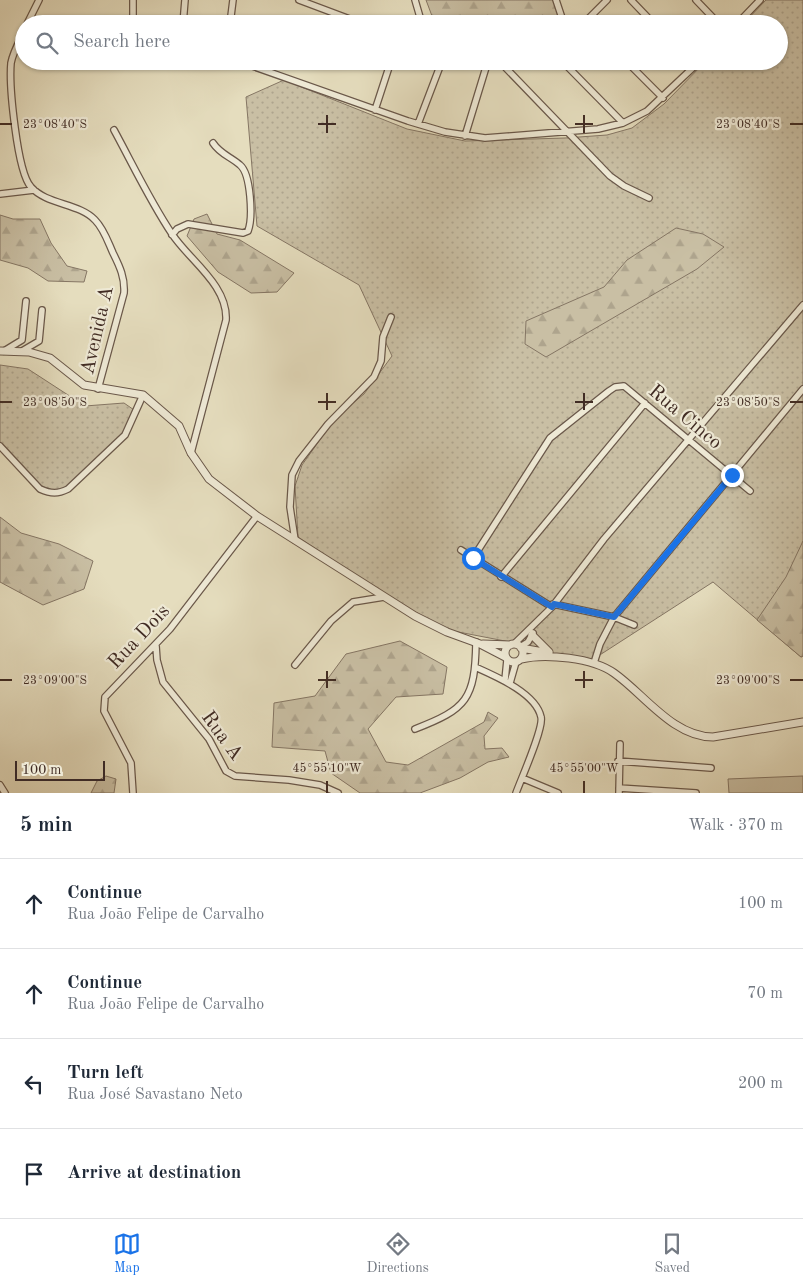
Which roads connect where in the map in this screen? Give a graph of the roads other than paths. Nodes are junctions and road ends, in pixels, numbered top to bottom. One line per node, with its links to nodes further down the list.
1 (39, 0): 12 (street)
2 (133, 0): 13 (street)
3 (186, 0): 14 (street)
4 (233, 0): 15 (street)
5 (300, 0): 16 (street)
6 (415, 0): 17 (street)
7 (556, 0): 18 (street)
8 (607, 0): 19 (street)
9 (631, 0): 20 (street)
10 (696, 0): 21 (street)
11 (760, 0): 22 (street)
12 (32, 15)
13 (133, 15)
14 (184, 15)
15 (231, 15)
16 (339, 15)
17 (419, 15)
18 (561, 15)
19 (593, 15)
20 (645, 15)
21 (710, 15)
22 (746, 15)
23 (15, 53): 40 (street)
24 (263, 70): 33 (street)
25 (388, 70): 33 (street)
26 (439, 70): 35 (street)
27 (485, 70): 38 (street)
28 (508, 70): 37 (street)
29 (571, 70): 34 (street)
30 (635, 70): 32 (street)
31 (689, 70): 32 (street)
32 (663, 98): 34 (street)
33 (375, 110): 35 (street)
34 (622, 123): 37 (street)
35 (418, 124): 38 (street)
36 (114, 130): 43 (street)
37 (567, 132): 38 (street); 42 (street)
38 (465, 136)
39 (213, 143): 43 (street)
40 (34, 190): 41 (street); 50 (street, Avenida A)
41 (0, 194)
42 (649, 198)
43 (172, 236): 56 (street)
44 (26, 301): 48 (street)
45 (803, 305): 54 (street)
46 (42, 310): 49 (street)
47 (391, 317): 60 (street)
48 (2, 351): 49 (street)
49 (22, 351): 50 (street)
50 (98, 389): 52 (street)
51 (803, 389): 57 (street)
52 (143, 395): 55 (street); 56 (street)
53 (645, 403): 54 (street, Rua Cinco); 62 (street, Rua Cinco); 63 (street)
54 (688, 438): 57 (street, Rua Cinco); 65 (street)
55 (0, 446)
56 (191, 453): 59 (street)
57 (732, 475): 58 (street, Rua Cinco); 66 (street)
58 (750, 491)
59 (257, 516): 60 (street); 71 (street, Rua Dois)
60 (295, 540): 64 (street)
61 (460, 550): 62 (street)
62 (473, 558): 63 (street)
63 (501, 577): 65 (street)
64 (384, 597): 70 (street); 77 (street)
65 (553, 606): 66 (street); 67 (street)
66 (614, 617): 68 (street); 76 (street)
67 (536, 624): 69 (street); 72 (street)
68 (634, 625)
69 (532, 635): 72 (street); 73 (street)
70 (478, 643): 72 (street); 74 (street); 78 (street)
71 (156, 646): 89 (street, Rua Dois); 90 (street, Rua A)
72 (516, 646): 73 (street); 74 (street); 75 (street)
73 (555, 656): 75 (street); 76 (street)
74 (506, 659): 75 (street); 79 (street)
75 (518, 661): 79 (street)
76 (594, 663): 80 (street)
77 (295, 665)
78 (475, 667): 79 (street); 81 (street)
79 (507, 682): 85 (street)
80 (803, 722)
81 (415, 729)
82 (620, 744): 83 (street)
83 (618, 762): 84 (street); 87 (street)
84 (711, 768)
85 (522, 778): 91 (street); 92 (street)
86 (0, 785): 88 (street)
87 (619, 790): 93 (street)
88 (5, 793)
89 (133, 793)
90 (338, 793)
91 (516, 793)
92 (558, 793)
93 (696, 793)

